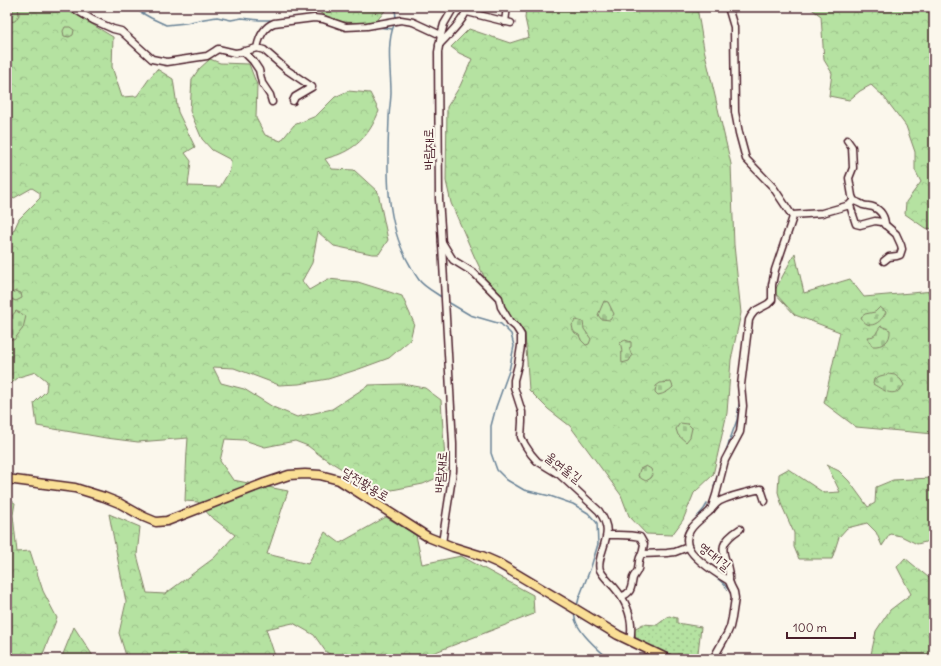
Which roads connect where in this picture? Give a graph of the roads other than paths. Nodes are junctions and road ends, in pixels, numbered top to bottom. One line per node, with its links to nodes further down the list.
1 (70, 7): 10 (street)
2 (454, 7): 7 (street, 바람재로)
3 (477, 7): 6 (street)
4 (507, 7): 6 (street)
5 (728, 7): 15 (street)
6 (468, 10): 8 (street)
7 (441, 35): 8 (street, 바람재로); 9 (street)
8 (439, 45): 17 (street, 바람재로)
9 (257, 48): 10 (street); 11 (street)
10 (243, 52): 12 (street)
11 (293, 101)
12 (272, 102)
13 (847, 140): 14 (street)
14 (852, 203): 15 (street); 16 (street); 16 (street)
15 (792, 214): 21 (street)
16 (885, 226): 18 (street)
17 (442, 241): 23 (street, 울여울길); 24 (street, 바람재로)
18 (884, 261)
19 (7, 479): 24 (main road, 달전황용로)
20 (765, 501): 21 (street, 영대1길)
21 (712, 510): 25 (street, 영대1길)
22 (740, 529): 27 (street, 영대1길)
23 (608, 535): 26 (street); 28 (street)
24 (442, 543): 29 (main road, 달전황용로)
25 (686, 548): 26 (street, 영대1길); 27 (street, 영대1길)
26 (642, 554): 28 (street)
27 (729, 581): 31 (street, 영대1길)
28 (622, 596): 29 (street)
29 (630, 641): 30 (main road, 달전황용로)
30 (668, 659)
31 (713, 659)

